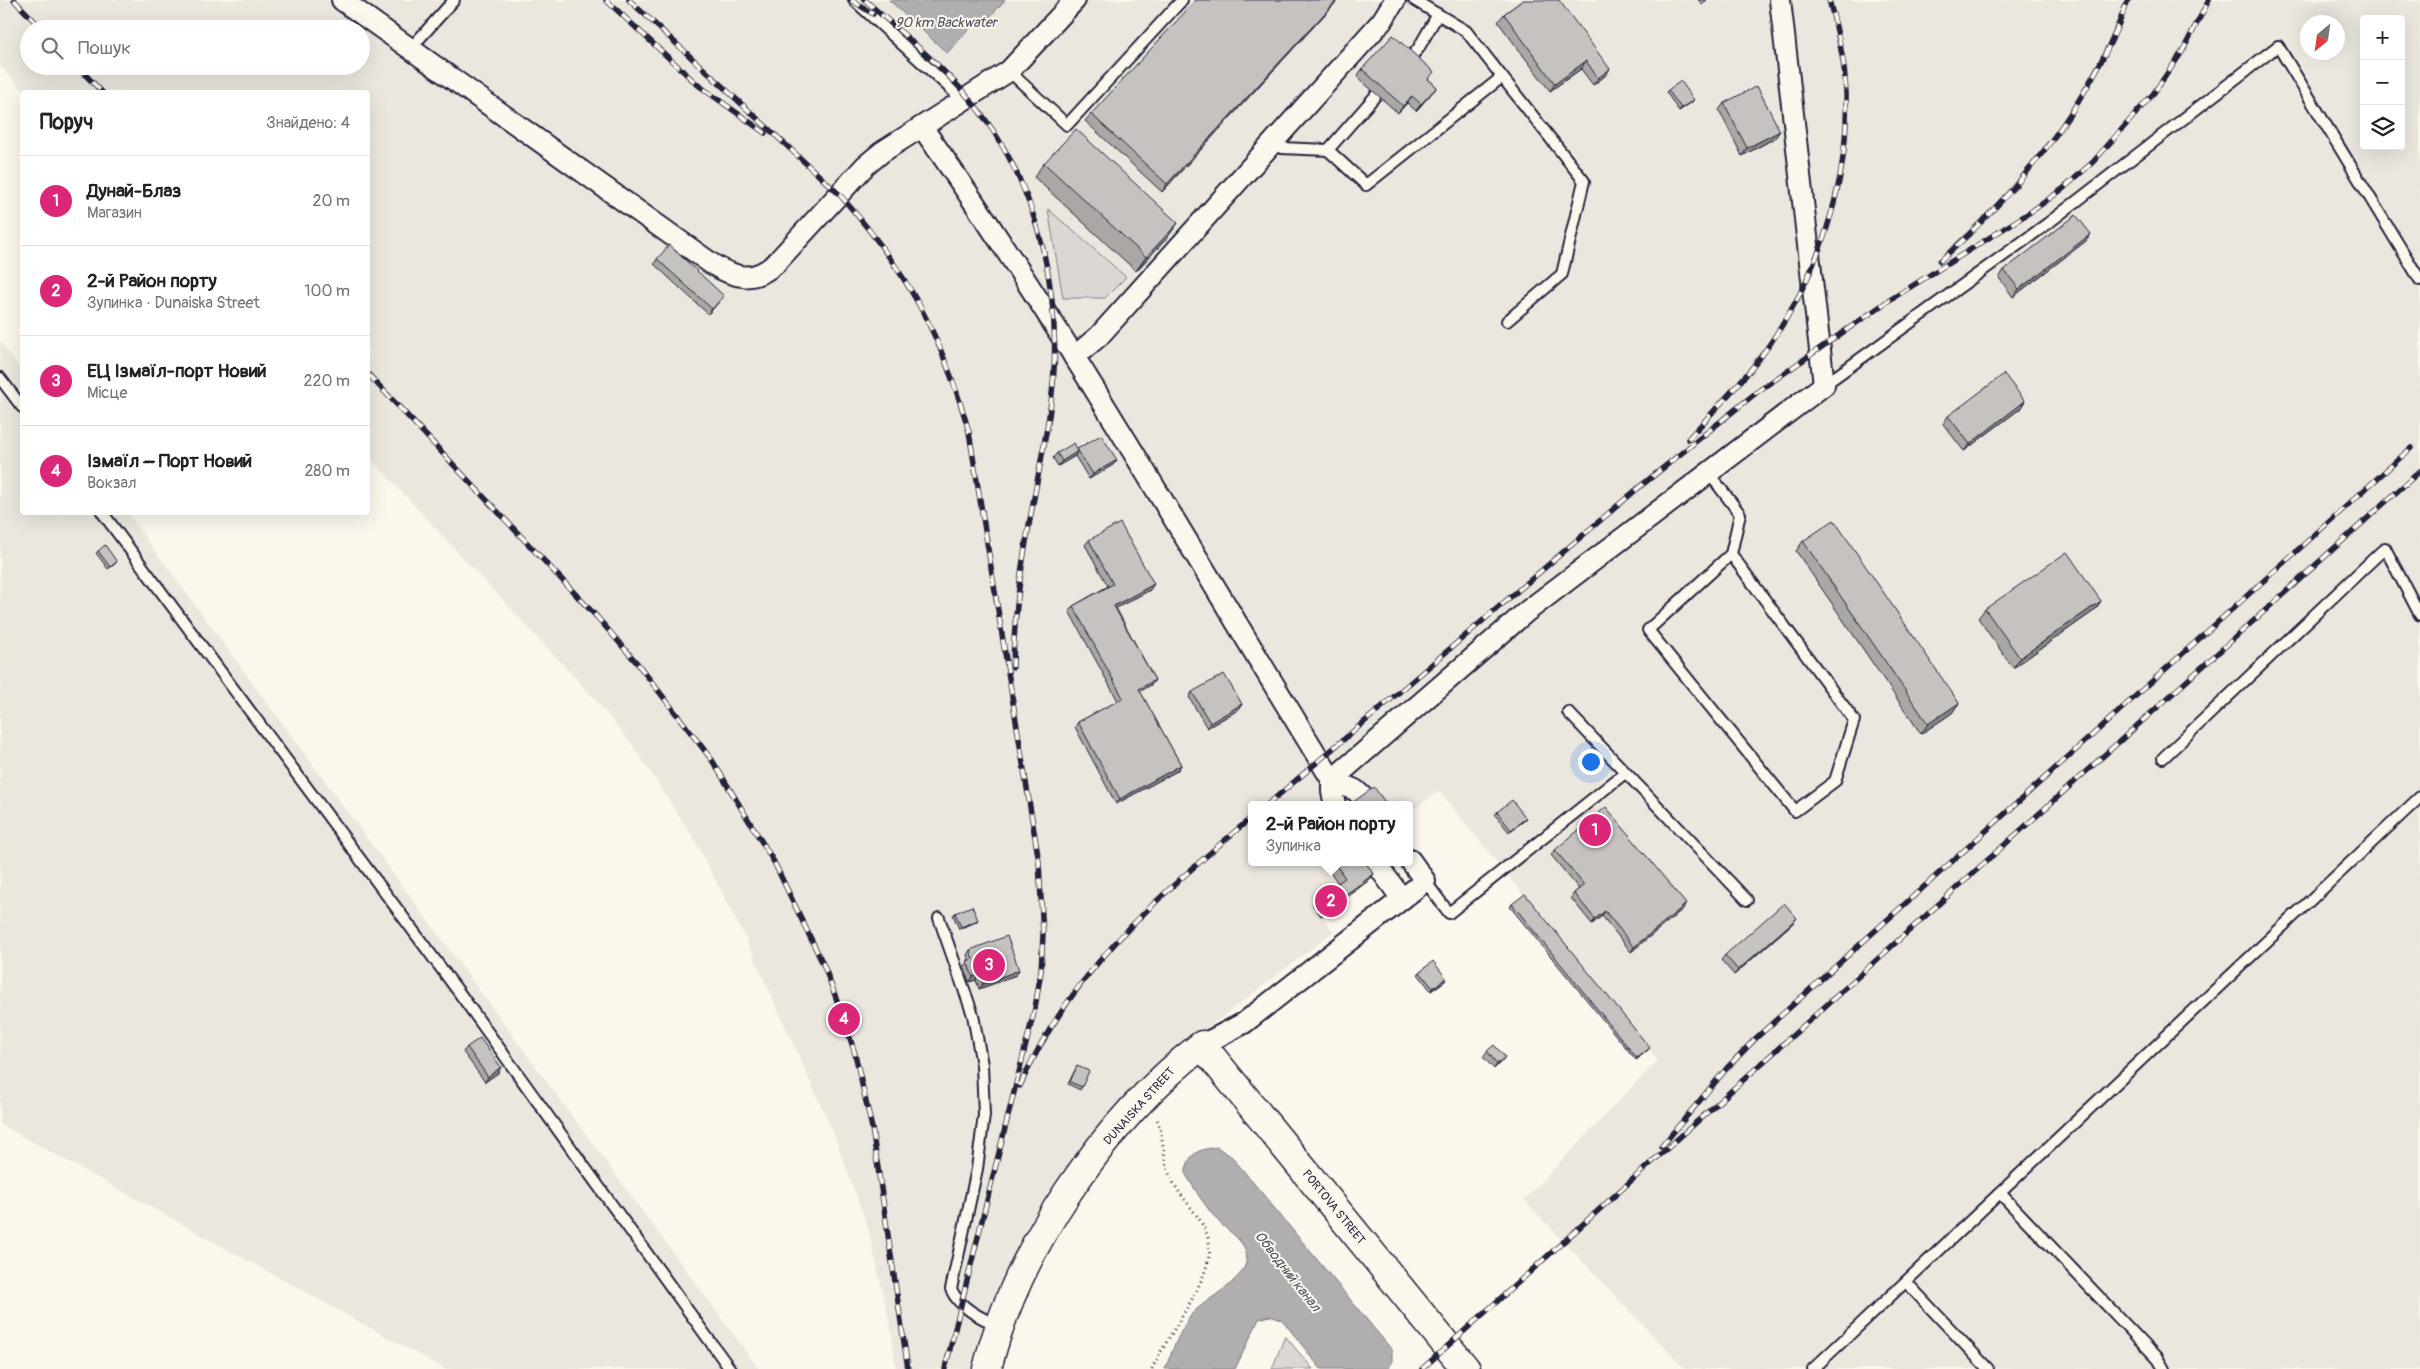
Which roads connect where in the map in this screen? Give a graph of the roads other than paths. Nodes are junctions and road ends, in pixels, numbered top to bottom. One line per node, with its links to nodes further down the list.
1 (342, 0): 10 (street)
2 (454, 0): 10 (lane)
3 (854, 0): 15 (lane)
4 (1075, 0): 12 (street)
5 (1182, 0): 12 (lane)
6 (1395, 0): 17 (street)
7 (1414, 0): 9 (lane)
8 (1780, 0): 23 (street)
9 (1438, 14): 11 (lane); 13 (lane)
10 (410, 48): 16 (street)
11 (1408, 60)
12 (1009, 71): 15 (street)
13 (1502, 77): 18 (lane); 20 (lane)
14 (1377, 94): 18 (lane)
15 (963, 100): 16 (street)
16 (922, 127): 21 (street)
17 (1274, 142): 18 (lane); 21 (street)
18 (1328, 150)
19 (2420, 280): 23 (lane)
20 (1507, 321)
21 (1074, 357): 32 (street)
22 (0, 378): 24 (lane)
23 (1824, 386): 25 (street)
24 (20, 405)
25 (1709, 473): 27 (lane); 32 (street)
26 (104, 515): 46 (lane)
27 (1731, 554): 27 (lane)
28 (2420, 616): 30 (lane)
29 (1568, 712): 31 (lane)
30 (2163, 758)
31 (1625, 773): 38 (lane); 40 (lane)
32 (1332, 780): 34 (street); 35 (street)
33 (2420, 797): 43 (lane)
34 (1364, 798)
35 (1334, 801)
36 (1413, 864): 38 (street)
37 (1378, 866): 39 (street)
38 (1426, 881): 39 (street, DUNAISKA STREET)
39 (1402, 899): 42 (street, DUNAISKA STREET)
40 (1747, 900)
41 (939, 918): 45 (lane)
42 (1202, 1045): 45 (street, DUNAISKA STREET); 48 (street, PORTOVA STREET)
43 (2000, 1193): 44 (lane); 51 (lane)
44 (1906, 1282): 49 (lane); 50 (lane)
45 (1000, 1327): 47 (street, DUNAISKA STREET)
46 (729, 1369)
47 (987, 1369)
48 (1466, 1369)
49 (1813, 1369)
50 (1988, 1369)
51 (2164, 1369)

